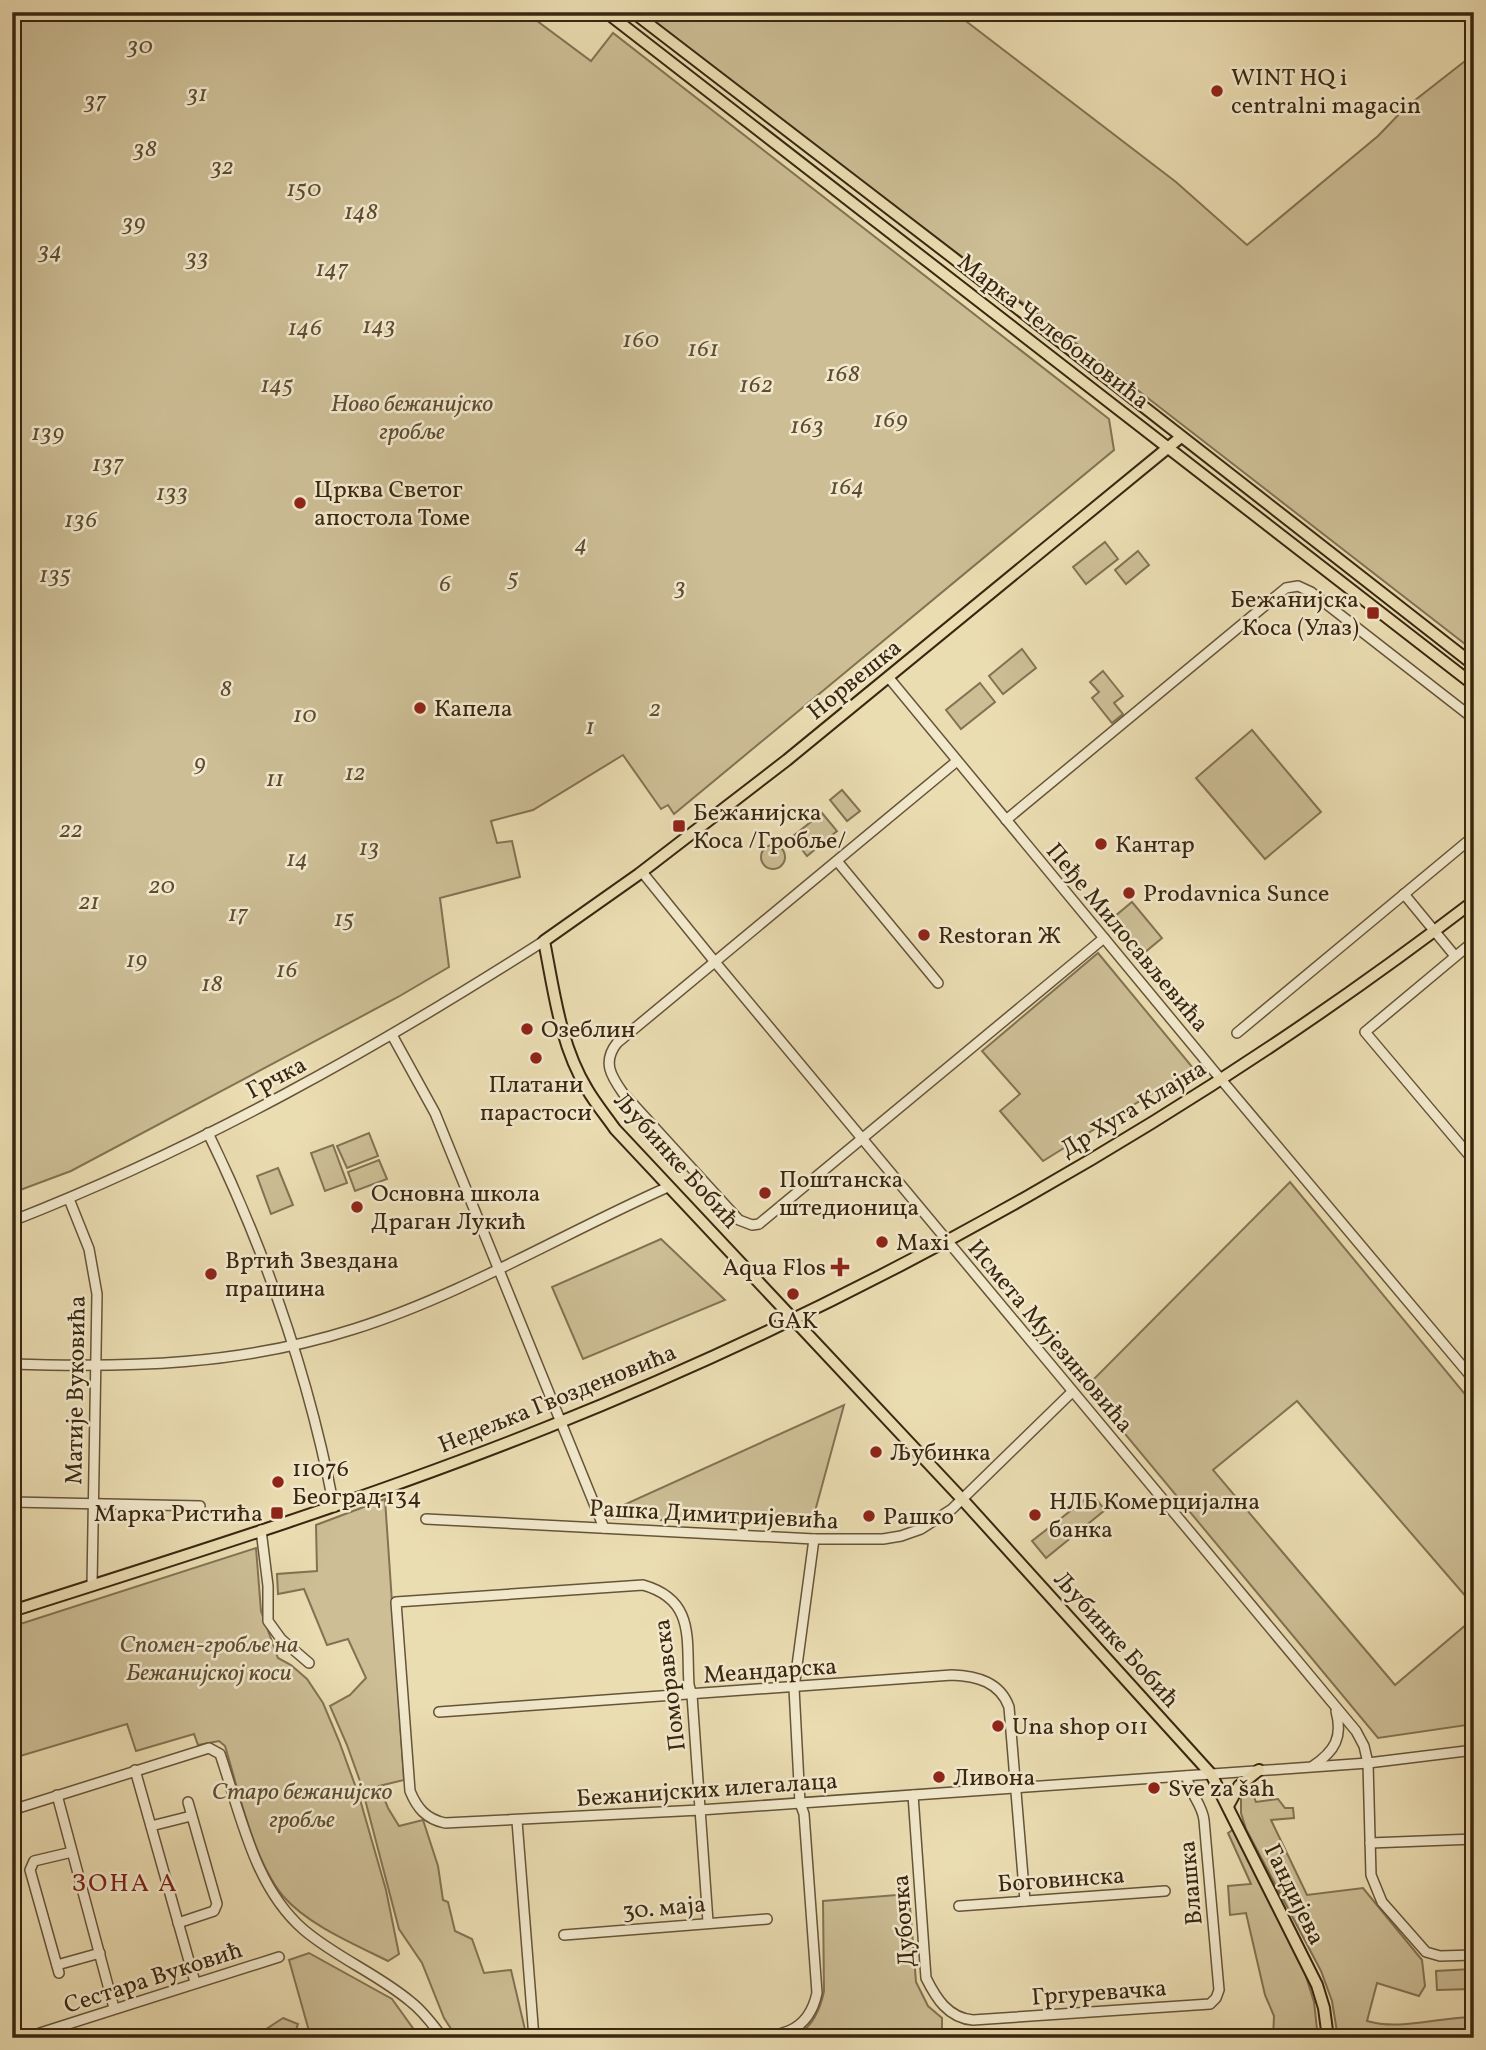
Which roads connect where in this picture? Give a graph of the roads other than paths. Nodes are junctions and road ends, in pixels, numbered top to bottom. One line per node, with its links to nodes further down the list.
1 (606, 12): 4 (main road, Марка Челебоновића)
2 (633, 12): 3 (main road, Марка Челебоновића)
3 (859, 188): 4 (main road); 5 (main road, Марка Челебоновића)
4 (850, 200): 6 (main road, Марка Челебоновића)
5 (1181, 436): 6 (main road, Норвешка); 7 (main road, Марка Челебоновића)
6 (1169, 447): 8 (main road, Норвешка); 9 (main road, Марка Челебоновића)
7 (1474, 665)
8 (889, 678): 11 (street, Пеђе Милосављевића); 15 (main road, Норвешка)
9 (1474, 685)
10 (1474, 719): 12 (street)
11 (957, 761): 12 (street, Пеђе Милосављевића); 14 (street)
12 (1006, 820): 19 (street, Пеђе Милосављевића)
13 (1474, 836): 16 (street)
14 (836, 861): 23 (street); 24 (street)
15 (642, 872): 20 (main road, Норвешка); 23 (street, Исмета Мујезиновића)
16 (1404, 894): 18 (street); 25 (street)
17 (1474, 901): 18 (main road, Др Хуга Клајна)
18 (1434, 930): 22 (street); 27 (main road, Др Хуга Клајна)
19 (1104, 938): 27 (street, Пеђе Милосављевића); 29 (street)
20 (544, 942): 26 (street, Грчка); 31 (main road, Љубинке Бобић)
21 (1474, 942): 22 (street)
22 (1455, 956): 30 (street)
23 (715, 962): 29 (street, Исмета Мујезиновића); 29 (street)
24 (938, 983)
25 (1237, 1033)
26 (392, 1035): 28 (street, Грчка); 35 (street)
27 (1221, 1079): 34 (main road, Др Хуга Клајна); 40 (street, Пеђе Милосављевића)
28 (208, 1133): 32 (street, Грчка); 37 (street)
29 (863, 1139): 34 (street, Исмета Мујезиновића)
30 (1474, 1161)
31 (668, 1188): 35 (street); 36 (main road, Љубинке Бобић)
32 (69, 1199): 33 (street, Грчка); 39 (street, Матије Вуковића)
33 (12, 1222)
34 (946, 1240): 36 (main road, Др Хуга Клајна); 41 (street, Исмета Мујезиновића)
35 (498, 1269): 37 (street); 42 (street)
36 (793, 1318): 42 (main road, Недељка Гвозденовића); 43 (main road, Љубинке Бобић)
37 (294, 1345): 39 (street); 47 (street)
38 (12, 1364): 39 (street)
39 (96, 1367): 45 (street, Матије Вуковића)
40 (1474, 1380)
41 (1072, 1392): 43 (street, Рашка Димитријевића); 58 (street, Исмета Мујезиновића)
42 (561, 1422): 47 (main road, Недељка Гвозденовића); 49 (street)
43 (962, 1499): 51 (street, Рашка Димитријевића); 65 (main road, Љубинке Бобић)
44 (12, 1502): 45 (street)
45 (92, 1504): 46 (street); 52 (street, Матије Вуковића)
46 (200, 1506)
47 (334, 1507): 50 (main road, Недељка Гвозденовића)
48 (426, 1519): 49 (street, Рашка Димитријевића)
49 (604, 1528): 51 (street, Рашка Димитријевића)
50 (261, 1531): 52 (main road, Недељка Гвозденовића); 55 (street)
51 (814, 1539): 56 (street)
52 (92, 1586): 54 (main road, Недељка Гвозденовића)
53 (396, 1602): 57 (street, Поморавска); 76 (street, Бежанијских илегалаца)
54 (12, 1611)
55 (309, 1662)
56 (794, 1688): 57 (street, Меандарска); 67 (street, Меандарска); 71 (street)
57 (692, 1695): 59 (street, Меандарска); 74 (street, Поморавска)
58 (1335, 1706): 61 (street, Исмета Мујезиновића); 62 (street)
59 (439, 1712)
60 (1474, 1749): 61 (street, Бежанијских илегалаца)
61 (1368, 1763): 62 (street, Бежанијских илегалаца); 79 (street)
62 (1312, 1766): 64 (street, Бежанијских илегалаца)
63 (135, 1770): 68 (street); 77 (street); 96 (street)
64 (1259, 1770): 65 (street, Бежанијских илегалаца); 72 (main road)
65 (1211, 1774): 66 (street, Бежанијских илегалаца); 72 (main road, Гандијева)
66 (1187, 1776): 67 (street, Бежанијских илегалаца); 92 (street, Влашка)
67 (1014, 1787): 69 (street, Бежанијских илегалаца); 82 (street, Меандарска)
68 (57, 1795): 73 (street); 80 (street)
69 (913, 1795): 71 (street, Бежанијских илегалаца); 94 (street, Дубочка)
70 (188, 1802): 75 (street)
71 (800, 1803): 74 (street, Бежанијских илегалаца); 98 (street)
72 (1228, 1806): 99 (main road, Гандијева)
73 (12, 1810)
74 (700, 1810): 76 (street, Бежанијских илегалаца); 85 (street, Поморавска)
75 (191, 1816): 77 (street); 86 (street)
76 (517, 1821): 97 (street)
77 (151, 1826): 86 (street)
78 (1474, 1839): 79 (street)
79 (1370, 1843): 89 (street)
80 (72, 1852): 88 (street); 88 (street)
81 (1166, 1891): 82 (street, Боговинска)
82 (1024, 1901): 83 (street, Боговинска)
83 (959, 1906)
84 (767, 1919): 85 (street, 30. маја)
85 (708, 1922): 87 (street, 30. маја)
86 (178, 1923): 91 (street)
87 (564, 1935)
88 (100, 1953): 93 (street)
89 (1474, 1955)
90 (279, 1957): 91 (street, Сестара Вуковић)
91 (195, 1982): 93 (street, Сестара Вуковић)
92 (1219, 1990): 94 (street, Гргуревачка)
93 (114, 2008): 95 (street, Сестара Вуковић)
94 (973, 2020)
95 (40, 2033)
96 (443, 2038)
97 (534, 2038)
98 (722, 2038)
99 (1328, 2038)

